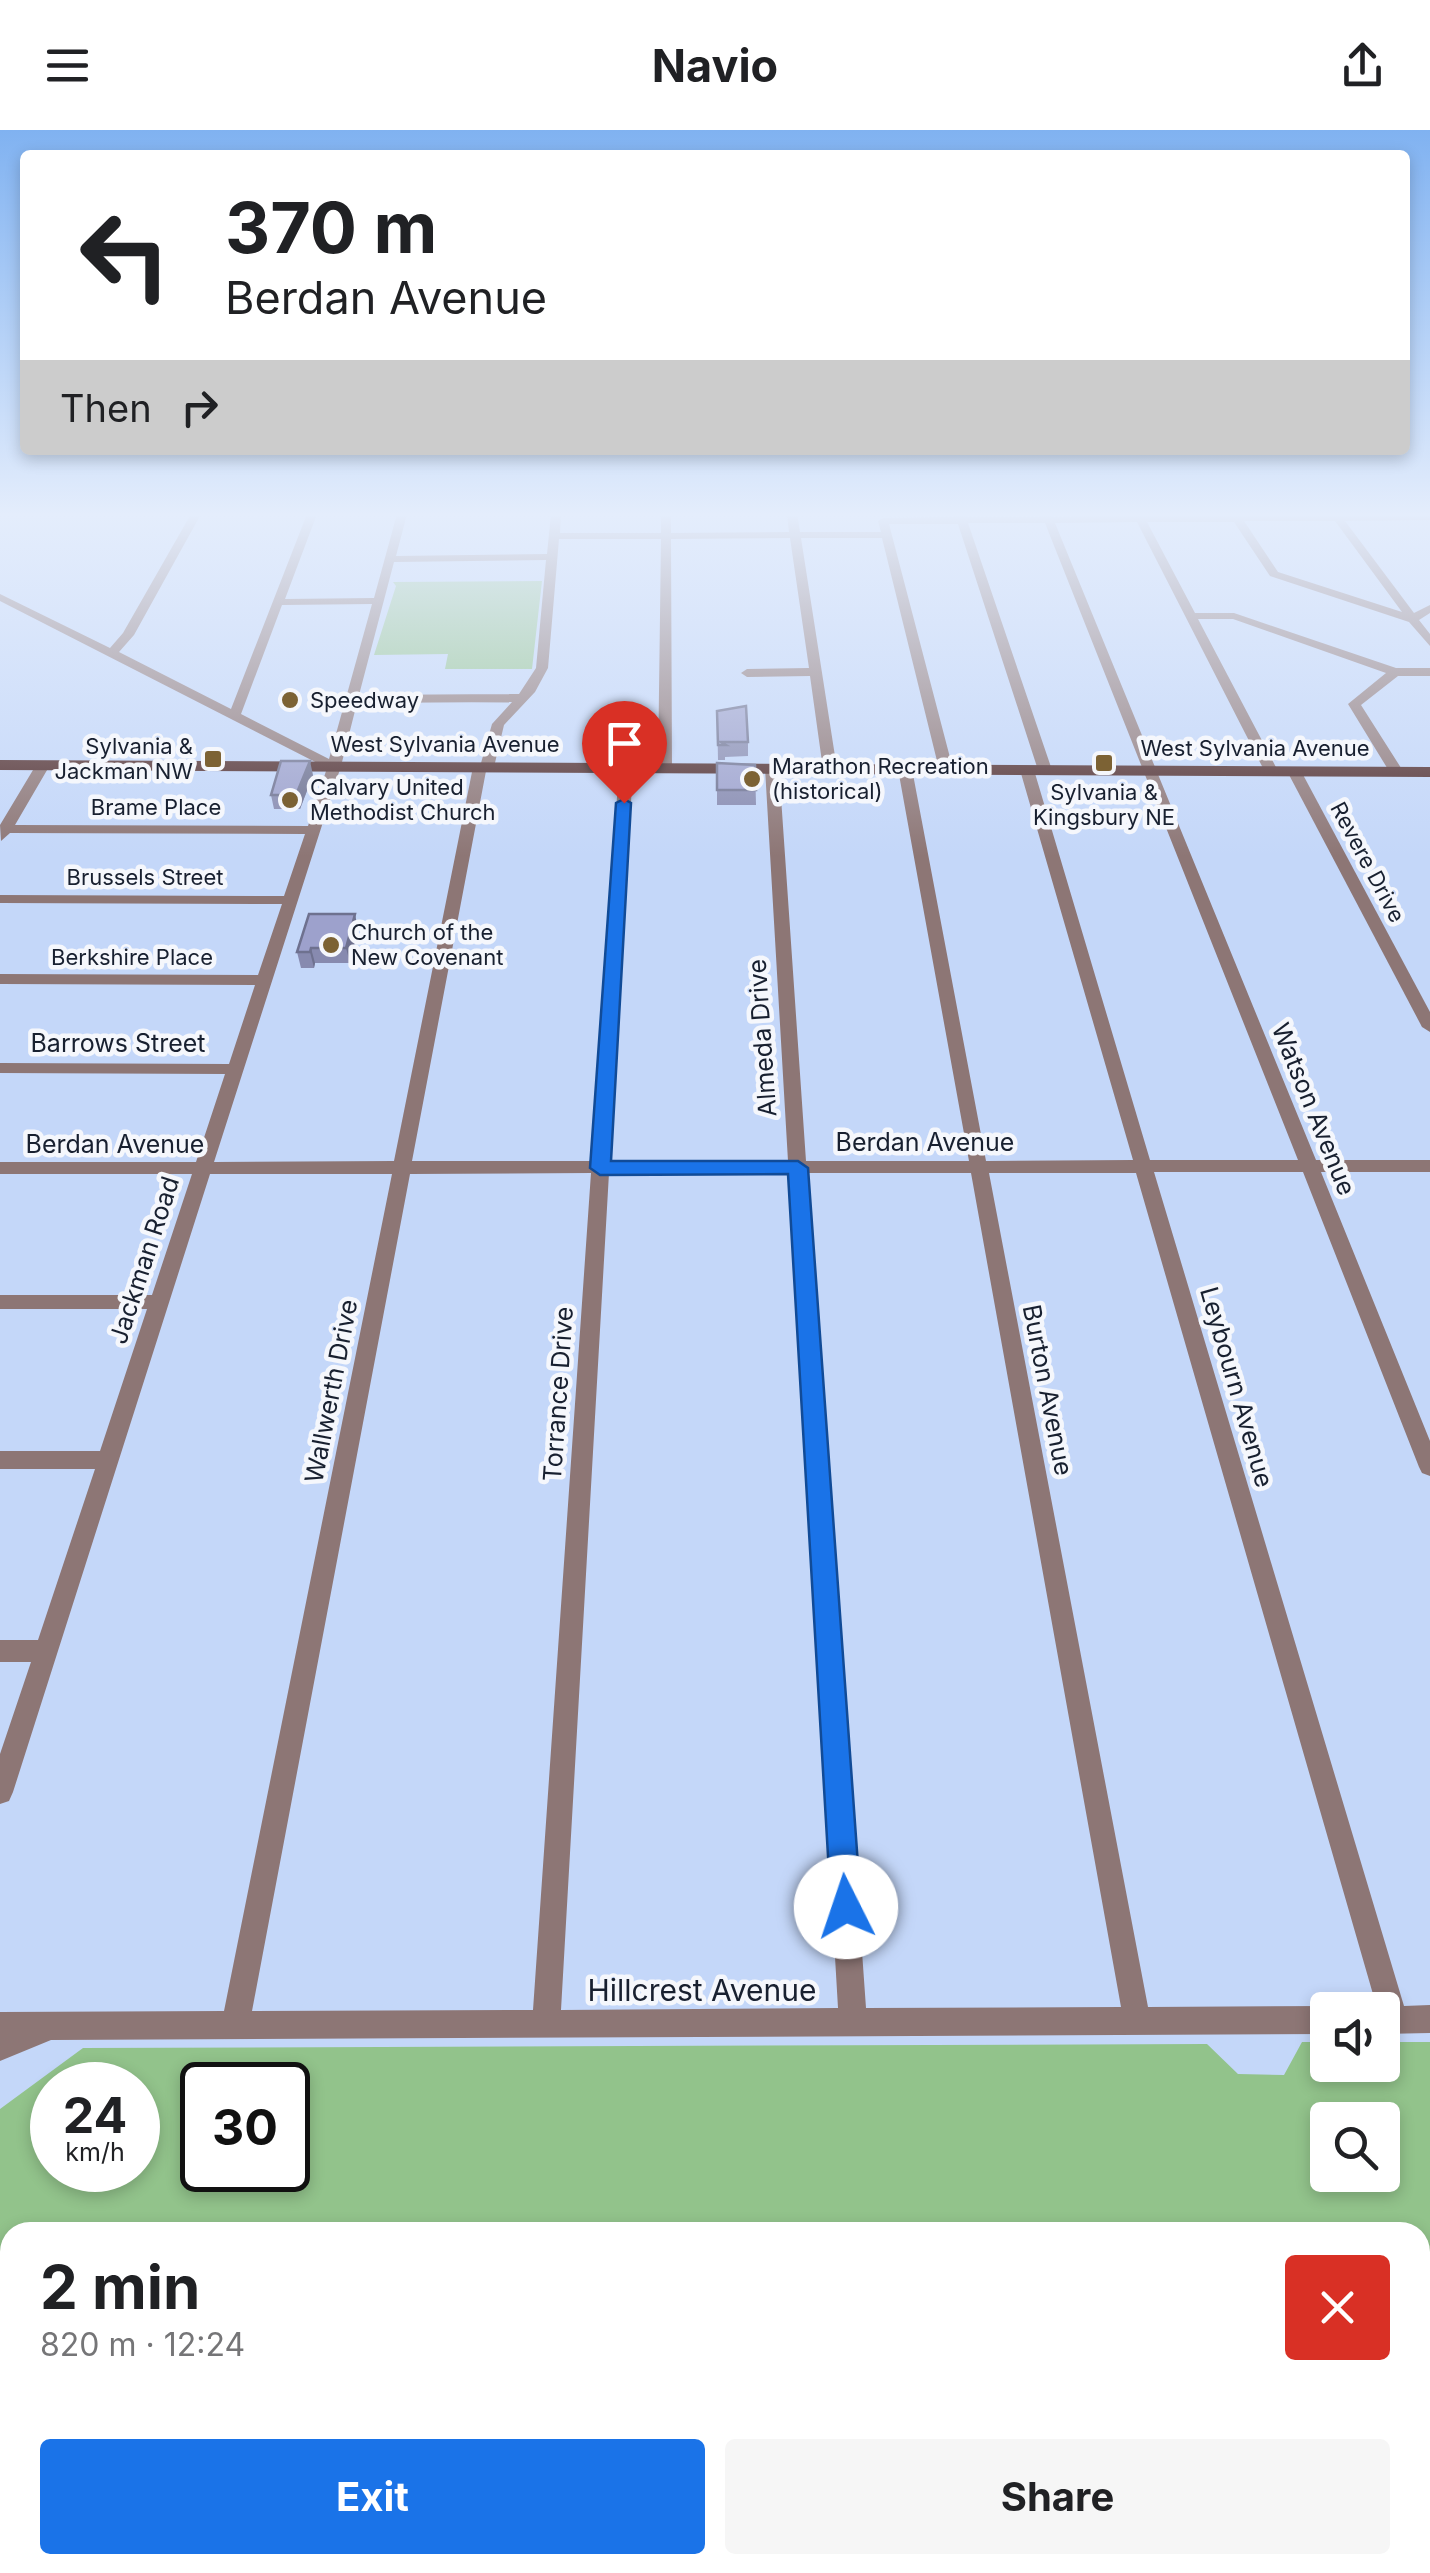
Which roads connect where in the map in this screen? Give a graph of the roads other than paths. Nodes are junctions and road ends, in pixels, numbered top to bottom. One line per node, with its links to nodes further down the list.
1 (62, 628): 13 (street)
2 (132, 628): 13 (street)
3 (268, 628): 20 (street)
4 (371, 628): 19 (street, Jackman Road)
5 (546, 628): 18 (street, Wallwerth Drive)
6 (666, 628): 26 (street)
7 (809, 628): 14 (street)
8 (910, 628): 30 (street)
9 (994, 628): 31 (street, Leybourn Avenue)
10 (1093, 628): 32 (street, Watson Avenue)
11 (1197, 628): 33 (street)
12 (1269, 628): 15 (street)
13 (112, 653): 20 (street)
14 (815, 672): 17 (street); 28 (street)
15 (1395, 672): 16 (street); 35 (street)
16 (1430, 672)
17 (747, 673)
18 (522, 698): 19 (street); 24 (street, Wallwerth Drive)
19 (352, 699): 23 (street, Jackman Road)
20 (235, 714): 23 (street)
21 (0, 765): 22 (main road, West Sylvania Avenue)
22 (43, 765): 23 (main road, West Sylvania Avenue); 38 (street)
23 (334, 766): 24 (main road, West Sylvania Avenue); 37 (street, Jackman Road)
24 (483, 767): 25 (main road, West Sylvania Avenue); 51 (street, Wallwerth Drive)
25 (626, 768): 26 (main road, West Sylvania Avenue); 52 (street, Torrance Drive)
26 (665, 768): 27 (main road, West Sylvania Avenue)
27 (772, 768): 28 (main road, West Sylvania Avenue); 53 (street, Almeda Drive)
28 (830, 769): 29 (main road, West Sylvania Avenue)
29 (905, 769): 30 (main road, West Sylvania Avenue); 49 (street, Burton Avenue)
30 (946, 769): 31 (main road, West Sylvania Avenue)
31 (1036, 770): 32 (main road, West Sylvania Avenue); 46 (street, Leybourn Avenue)
32 (1151, 770): 33 (main road, West Sylvania Avenue); 47 (street, Watson Avenue)
33 (1271, 771): 34 (main road, West Sylvania Avenue)
34 (1294, 771): 35 (main road, West Sylvania Avenue); 43 (street, Revere Drive)
35 (1396, 772): 36 (main road, West Sylvania Avenue)
36 (1430, 772)
37 (313, 830): 38 (street, Brame Place); 40 (street, Jackman Road)
38 (2, 832)
39 (0, 899): 40 (street, Brussels Street)
40 (290, 900): 42 (street, Jackman Road)
41 (0, 978): 42 (street, Berkshire Place)
42 (264, 980): 45 (street, Jackman Road)
43 (1430, 1027)
44 (0, 1068): 45 (street, Barrows Street)
45 (235, 1069): 54 (street, Jackman Road)
46 (1144, 1166): 47 (street, Berdan Avenue); 49 (street, Berdan Avenue); 63 (street, Leybourn Avenue)
47 (1310, 1166): 48 (street, Berdan Avenue); 59 (street, Watson Avenue)
48 (1430, 1166)
49 (979, 1167): 53 (street, Berdan Avenue); 65 (street, Burton Avenue)
50 (0, 1168): 54 (street, Berdan Avenue)
51 (402, 1168): 52 (street, Berdan Avenue); 54 (street, Berdan Avenue); 70 (street, Wallwerth Drive)
52 (600, 1168): 53 (street, Berdan Avenue); 69 (street, Torrance Drive)
53 (798, 1168): 68 (street, Almeda Drive)
54 (202, 1169): 56 (street, Jackman Road)
55 (0, 1302): 56 (street)
56 (159, 1302): 58 (street, Jackman Road)
57 (0, 1460): 58 (street)
58 (108, 1460): 61 (street, Jackman Road)
59 (1430, 1468)
60 (0, 1650): 61 (street)
61 (46, 1651): 62 (street, Jackman Road)
62 (0, 1792)
63 (1380, 1992)
64 (1430, 2019): 67 (street)
65 (1137, 2020): 66 (street, Hillcrest Avenue); 68 (street, Hillcrest Avenue)
66 (1310, 2020)
67 (1400, 2020)
68 (853, 2022): 69 (street, Hillcrest Avenue)
69 (546, 2024): 70 (street, Hillcrest Avenue)
70 (236, 2025): 72 (street, Hillcrest Avenue)
71 (0, 2026): 72 (street, Hillcrest Avenue)
72 (78, 2026): 73 (street, Hillcrest Avenue)
73 (0, 2047)

